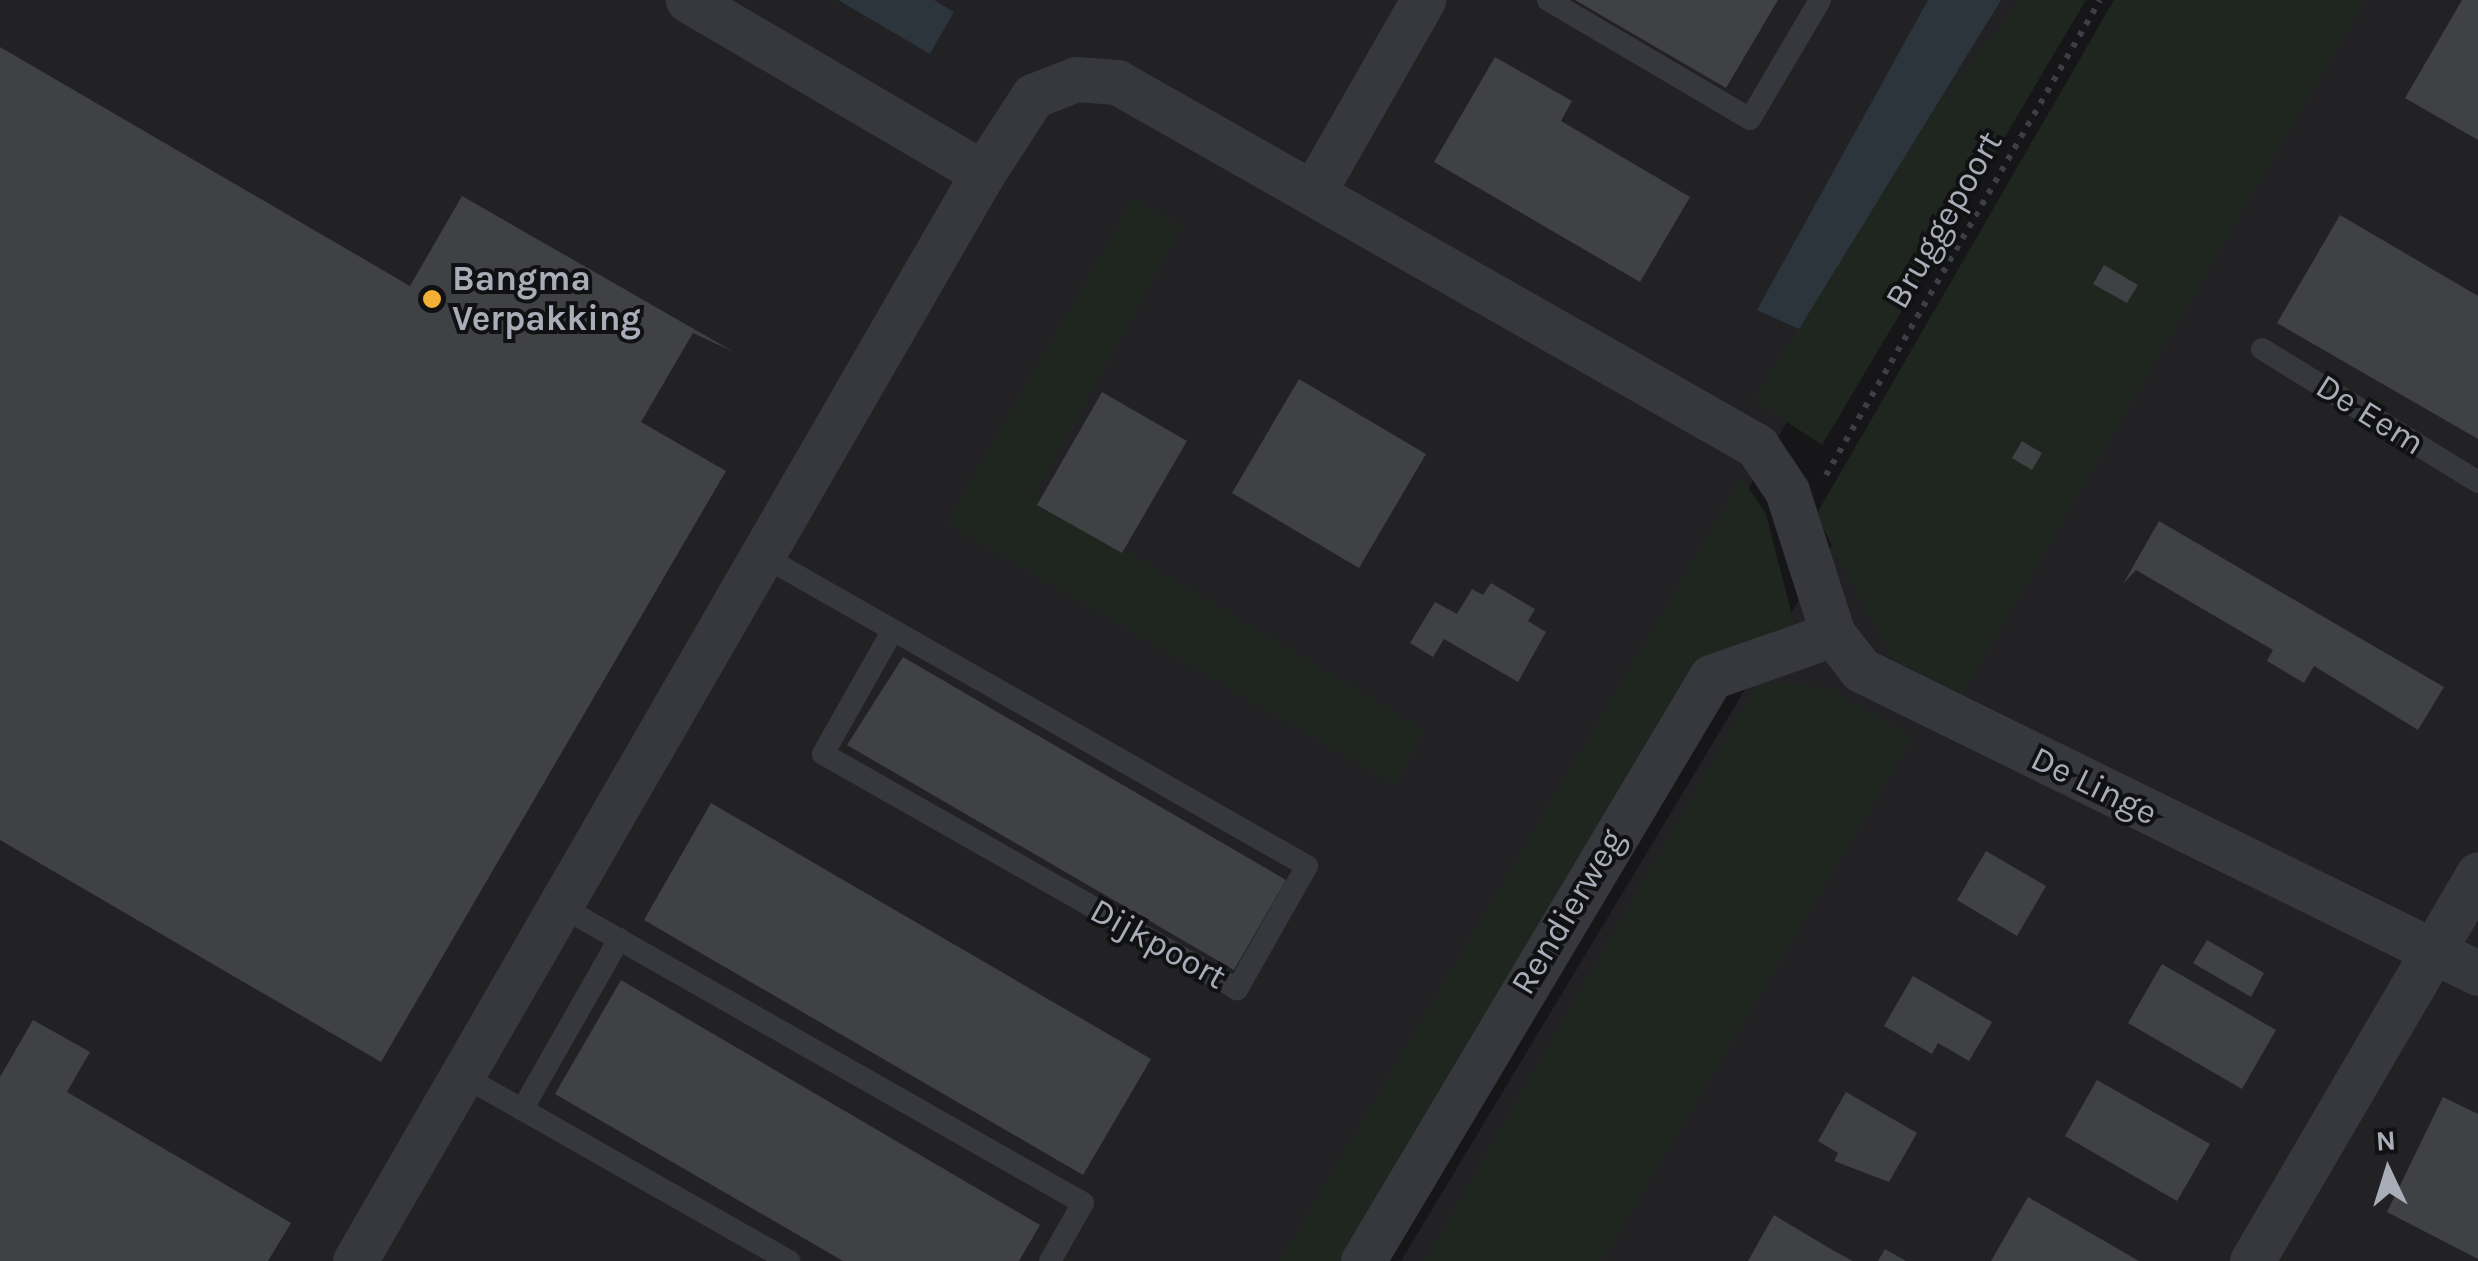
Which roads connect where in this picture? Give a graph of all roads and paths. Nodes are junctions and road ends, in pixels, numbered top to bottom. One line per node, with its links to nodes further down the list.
1 (688, 0): 6 (street)
2 (1423, 0): 7 (street)
3 (1548, 0): 4 (lane)
4 (1820, 0)
5 (2100, 0): 9 (path, Bruggepoort)
6 (983, 173): 7 (street, De Linge); 11 (street)
7 (1313, 192): 13 (street, De Linge)
8 (2262, 349): 10 (lane, De Eem)
9 (1832, 464)
10 (2478, 482)
11 (763, 556): 12 (lane, Dijkpoort); 15 (street)
12 (894, 630): 12 (lane, Dijkpoort)
13 (1834, 634): 17 (street, De Linge); 24 (street, Rendierweg)
14 (2478, 874): 17 (street)
15 (562, 907): 16 (lane); 19 (street)
16 (618, 939): 20 (lane); 23 (lane)
17 (2433, 952): 18 (street, De Linge); 25 (street)
18 (2478, 973)
19 (465, 1078): 20 (lane); 21 (street)
20 (522, 1110): 22 (lane)
21 (355, 1261)
22 (789, 1261)
23 (1050, 1261)
24 (1363, 1261)
25 (2252, 1261)

